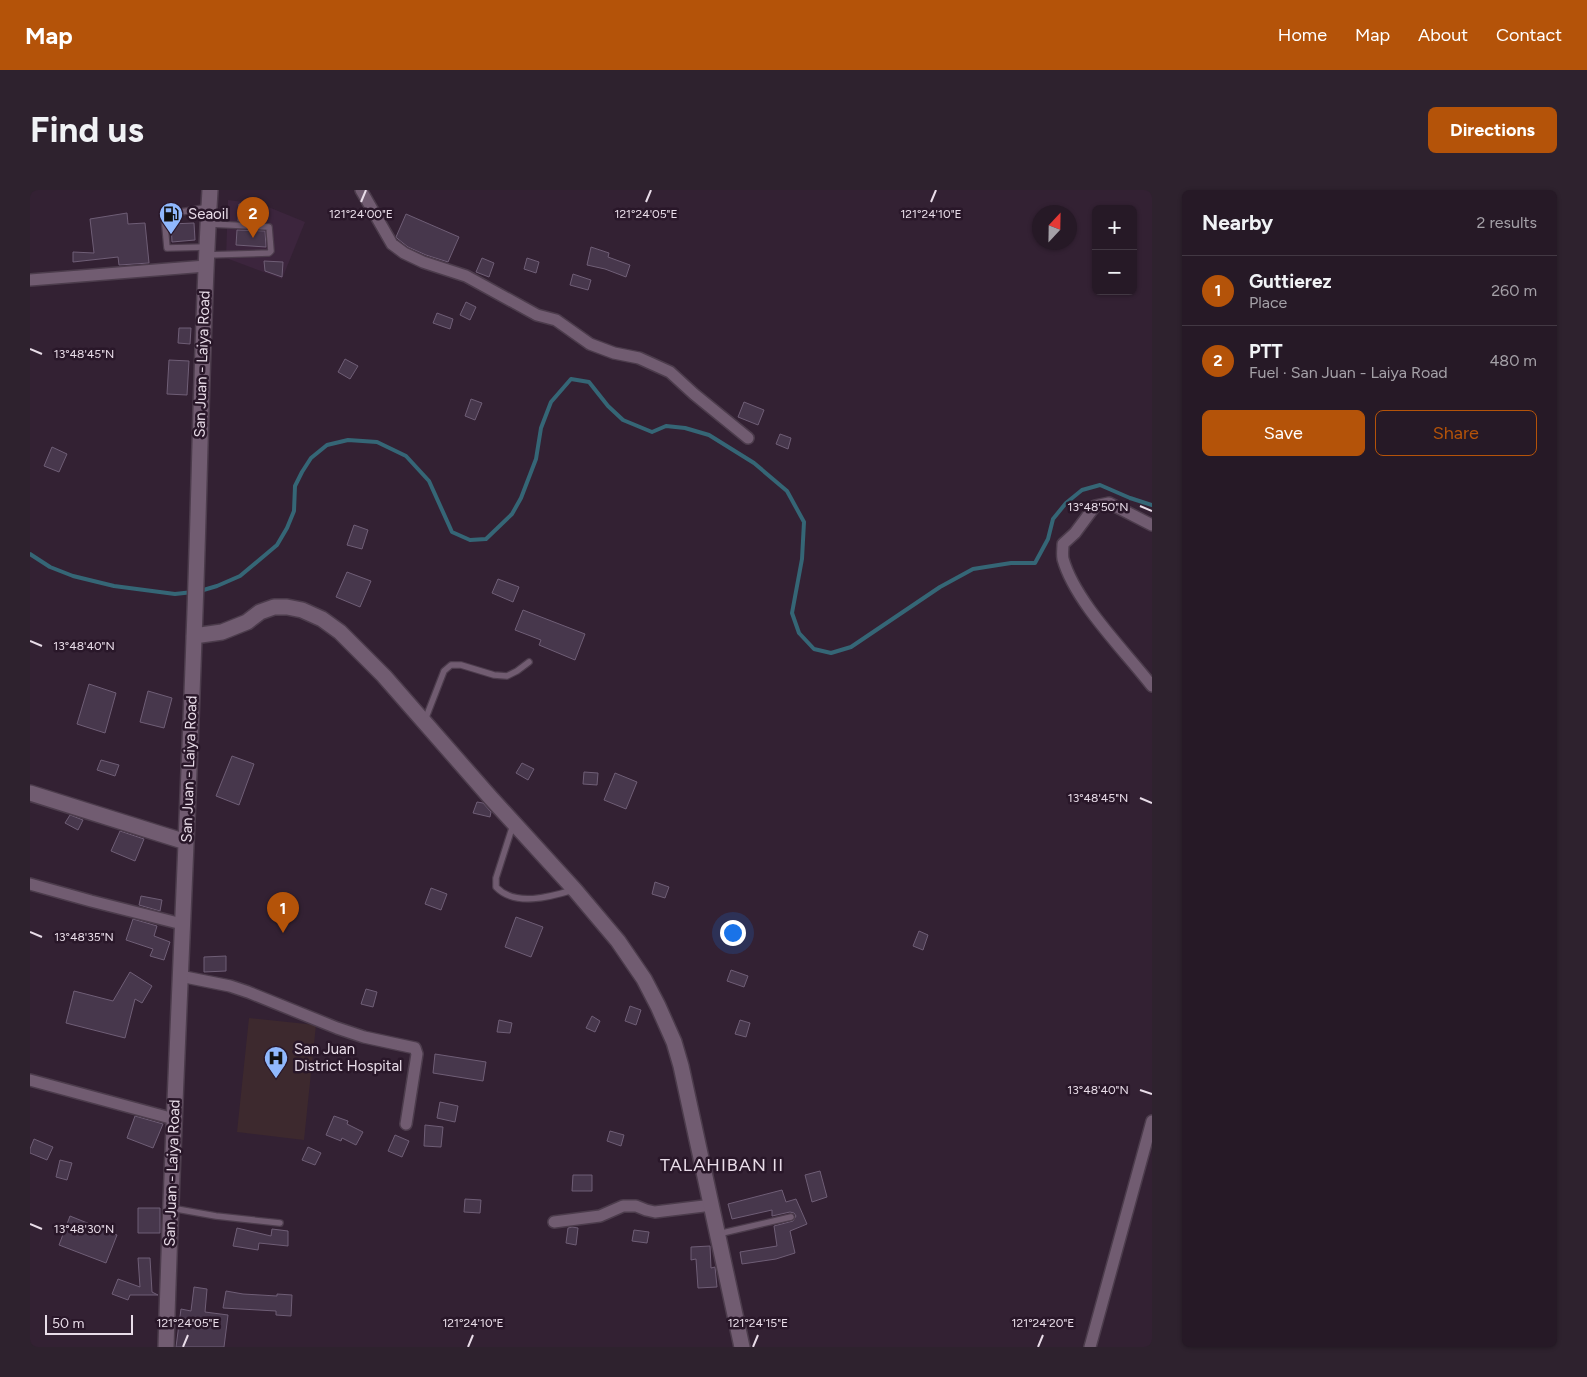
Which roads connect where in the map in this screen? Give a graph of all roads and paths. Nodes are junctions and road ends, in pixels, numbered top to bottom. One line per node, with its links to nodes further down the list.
1 (210, 190): 3 (street, San Juan - Laiya Road)
2 (361, 190): 7 (street)
3 (209, 207): 4 (street, San Juan - Laiya Road); 5 (lane)
4 (208, 224): 5 (street, San Juan - Laiya Road); 5 (lane)
5 (206, 256): 6 (street); 9 (street, San Juan - Laiya Road)
6 (30, 280)
7 (748, 438)
8 (1152, 525): 11 (street)
9 (194, 636): 12 (street); 15 (street, San Juan - Laiya Road)
10 (528, 662): 12 (lane)
11 (1152, 686)
12 (425, 721): 14 (street)
13 (30, 793): 15 (street)
14 (514, 823): 17 (street); 17 (lane)
15 (186, 842): 18 (street, San Juan - Laiya Road)
16 (30, 884): 18 (street)
17 (575, 890): 24 (street)
18 (182, 924): 19 (street, San Juan - Laiya Road)
19 (180, 976): 21 (street, San Juan - Laiya Road); 23 (street)
20 (30, 1080): 21 (street)
21 (174, 1119): 25 (street, San Juan - Laiya Road)
22 (1152, 1121): 32 (street)
23 (406, 1124)
24 (712, 1205): 27 (street); 29 (street)
25 (170, 1208): 28 (lane); 30 (street, San Juan - Laiya Road)
26 (791, 1217): 29 (lane)
27 (554, 1222)
28 (280, 1223)
29 (718, 1234): 31 (street)
30 (166, 1347)
31 (742, 1347)
32 (1090, 1347)

